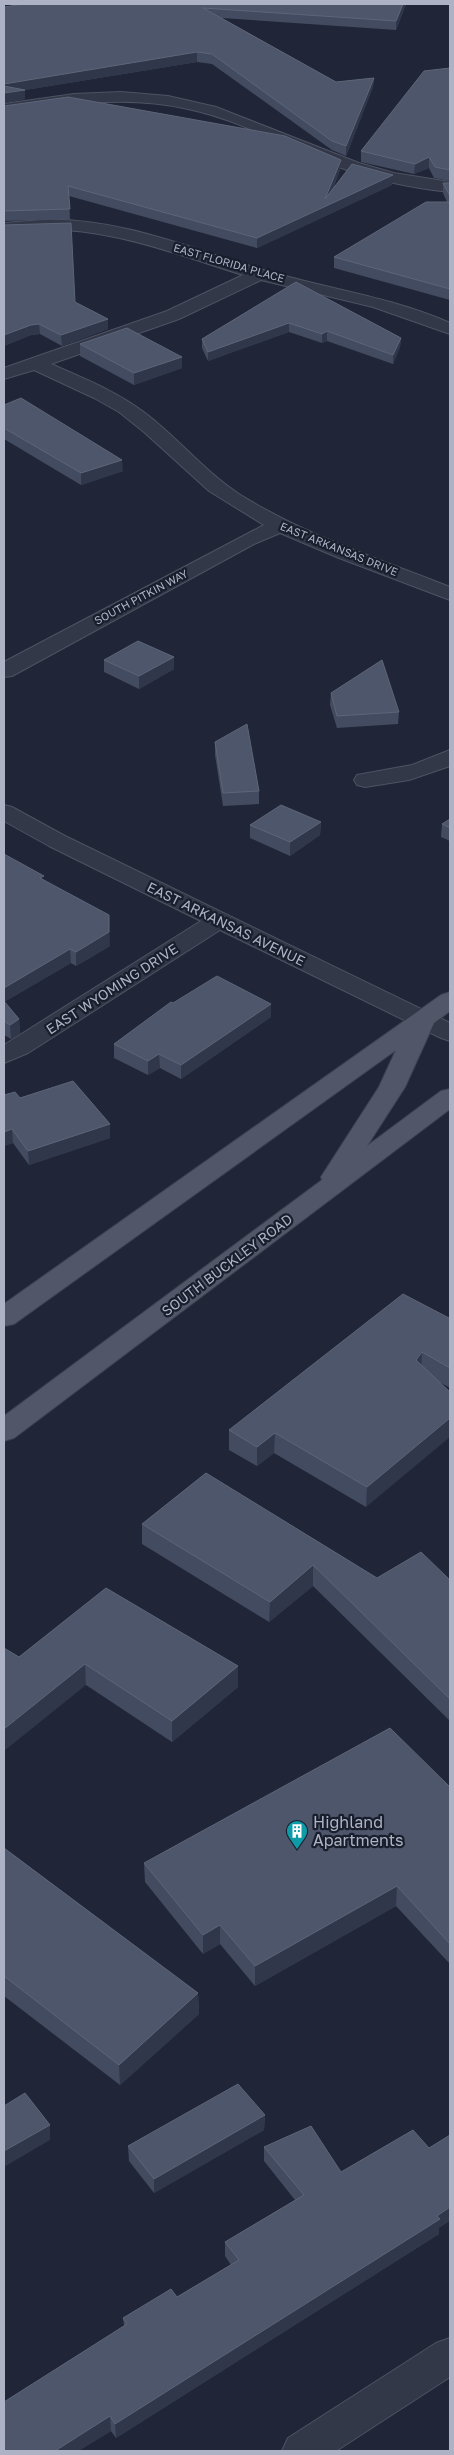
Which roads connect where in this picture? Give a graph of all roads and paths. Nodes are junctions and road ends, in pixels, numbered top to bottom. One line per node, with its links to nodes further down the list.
1 (184, 87): 2 (street)
2 (168, 100): 3 (street); 4 (street)
3 (4, 109)
4 (450, 188)
5 (4, 228): 6 (street, EAST FLORIDA PLACE)
6 (258, 274): 7 (street, EAST FLORIDA PLACE); 8 (street)
7 (450, 329)
8 (34, 363): 9 (street); 10 (street, EAST ARKANSAS DRIVE)
9 (4, 374)
10 (280, 525): 11 (street, EAST ARKANSAS DRIVE); 12 (street, SOUTH PITKIN WAY)
11 (450, 594)
12 (4, 671)
13 (450, 757): 14 (street)
14 (365, 780)
15 (4, 812): 16 (street, EAST ARKANSAS AVENUE)
16 (219, 920): 18 (street, EAST ARKANSAS AVENUE); 20 (street, EAST WYOMING DRIVE)
17 (450, 1000): 18 (main road)
18 (423, 1019): 19 (street, EAST ARKANSAS AVENUE); 22 (main road); 23 (main road)
19 (450, 1033)
20 (4, 1055)
21 (450, 1097): 22 (main road, SOUTH BUCKLEY ROAD)
22 (323, 1193): 24 (main road, SOUTH BUCKLEY ROAD)
23 (4, 1317)
24 (4, 1431)
25 (450, 2356): 26 (street)
26 (302, 2451)

